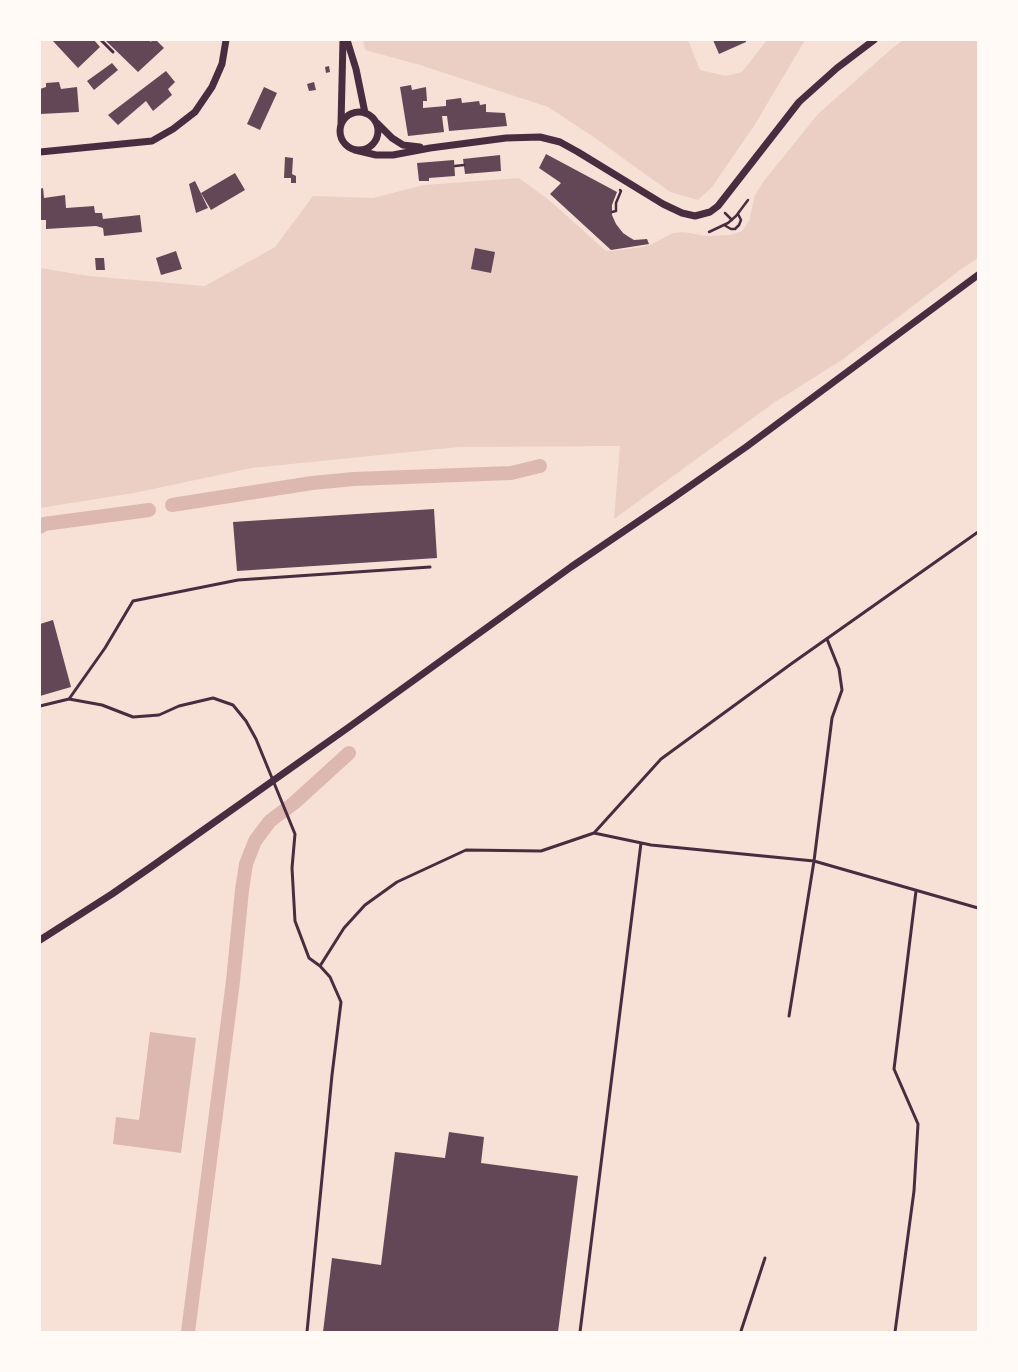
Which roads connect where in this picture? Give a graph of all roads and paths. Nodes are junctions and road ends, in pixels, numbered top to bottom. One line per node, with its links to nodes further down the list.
1 (100, 40): 6 (lane)
2 (226, 40): 12 (street)
3 (342, 40): 9 (street)
4 (348, 40): 7 (street)
5 (874, 40): 10 (street)
6 (113, 52)
7 (365, 112): 8 (street); 9 (street)
8 (375, 120): 10 (street); 11 (street)
9 (340, 126): 11 (street)
10 (430, 148): 11 (street)
11 (355, 150)
12 (40, 152)
13 (464, 165): 14 (path)
14 (454, 166)
15 (618, 188): 17 (path)
16 (748, 200): 18 (path)
17 (612, 212)
18 (738, 214): 19 (path); 19 (path)
19 (724, 225): 20 (path)
20 (709, 232)
21 (978, 275): 32 (street)
22 (978, 532): 24 (lane)
23 (430, 567): 25 (lane)
24 (827, 639): 27 (lane); 29 (lane)
25 (69, 699): 26 (lane); 33 (lane)
26 (40, 706)
27 (594, 832): 28 (lane); 33 (lane)
28 (641, 843): 29 (lane); 37 (lane)
29 (814, 861): 30 (lane); 34 (lane)
30 (916, 891): 31 (lane); 39 (lane)
31 (978, 908)
32 (40, 940)
33 (320, 966): 36 (lane)
34 (789, 1016)
35 (765, 1258): 38 (lane)
36 (308, 1332)
37 (580, 1332)
38 (742, 1332)
39 (895, 1332)

